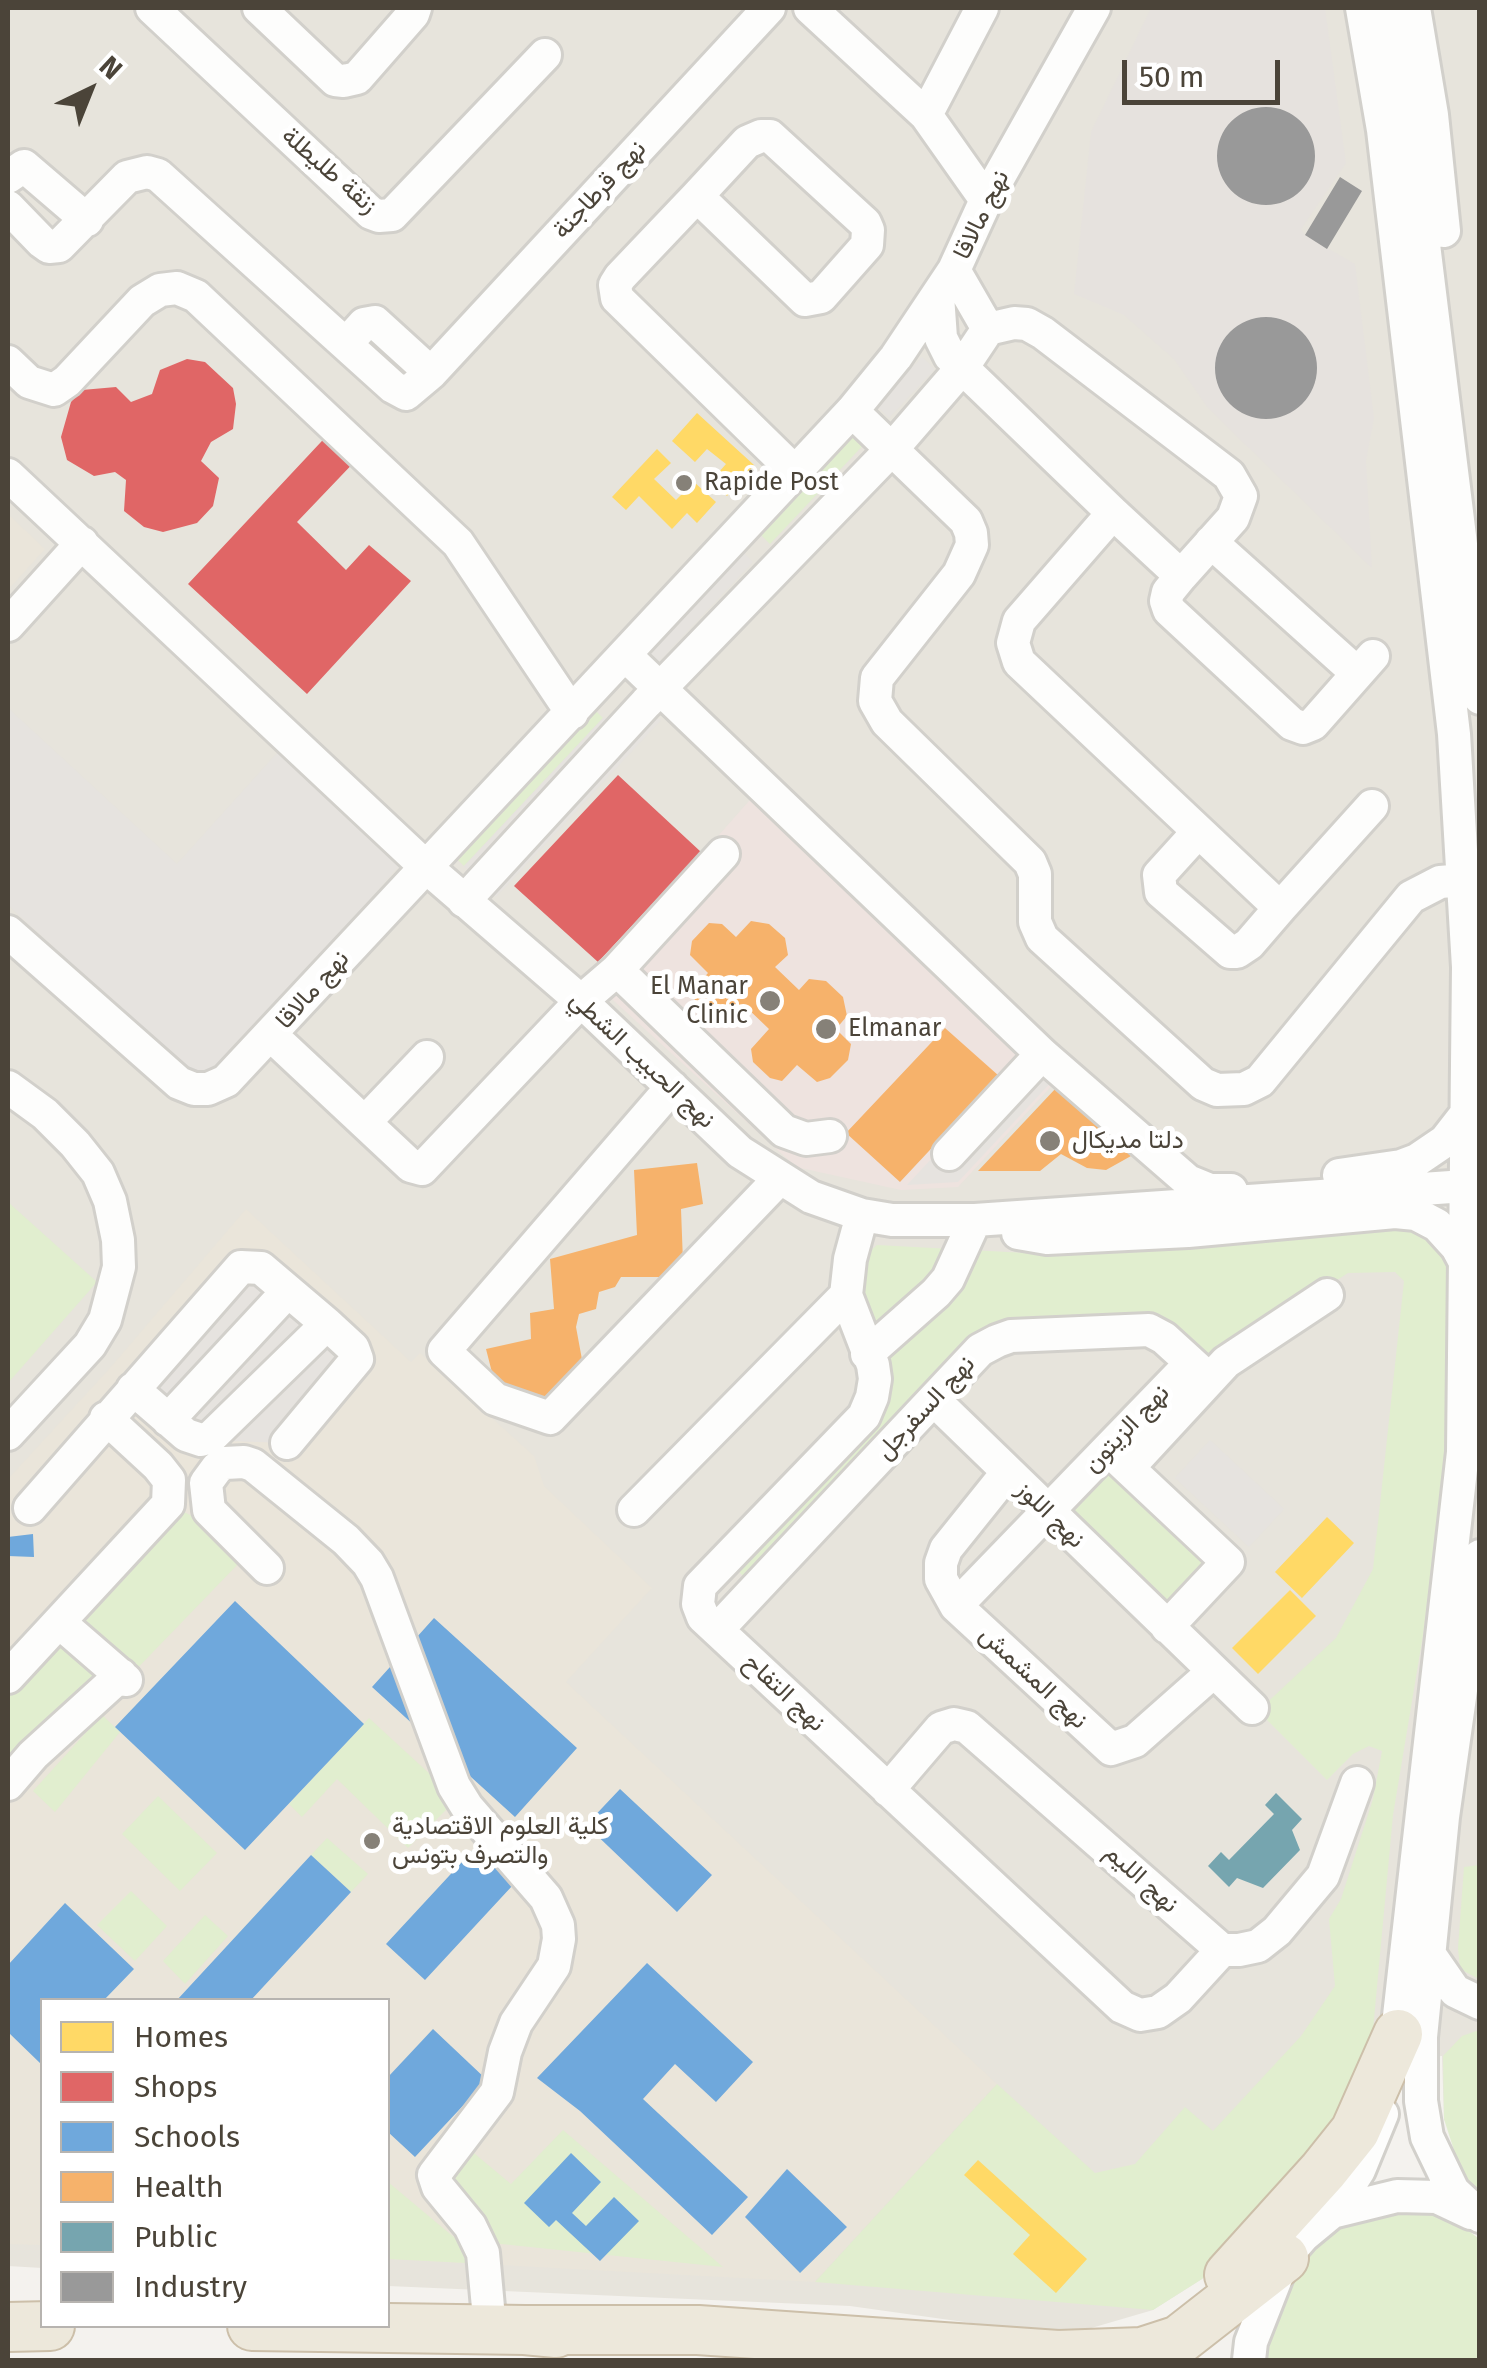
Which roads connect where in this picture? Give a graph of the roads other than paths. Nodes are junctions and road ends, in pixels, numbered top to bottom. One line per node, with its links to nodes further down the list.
1 (152, 8): 12 (street, زنقة طليطلة)
2 (258, 8): 3 (street)
3 (416, 8)
4 (770, 8): 18 (street, نهج قرطاجنة)
5 (810, 8): 13 (street)
6 (982, 8): 13 (street)
7 (1094, 8): 16 (street, نهج مالاقا)
8 (1339, 8): 22 (street)
9 (1362, 8): 22 (street)
10 (1389, 8): 22 (street)
11 (1414, 8): 22 (street)
12 (545, 55)
13 (926, 116): 16 (street)
14 (8, 176): 18 (street)
15 (697, 196): 15 (street); 26 (street)
16 (986, 200): 19 (street, نهج مالاقا)
17 (8, 207): 18 (street, نهج قرطاجنة)
18 (87, 220)
19 (946, 283): 20 (street); 23 (street); 24 (street, نهج مالاقا)
20 (988, 329): 23 (street); 30 (street)
21 (8, 362): 38 (street)
22 (1424, 364): 37 (street); 44 (street)
23 (962, 368): 25 (street); 28 (street)
24 (852, 411): 25 (street); 26 (street, نهج مالاقا)
25 (892, 448): 32 (street); 44 (street)
26 (795, 472): 29 (street, نهج مالاقا)
27 (8, 475): 31 (street, نهج الحبيب الشطي)
28 (1113, 513): 33 (street); 41 (street)
29 (738, 534): 32 (street); 35 (street, نهج مالاقا)
30 (1211, 542): 33 (street); 33 (street)
31 (82, 543): 34 (street); 43 (street, نهج الحبيب الشطي)
32 (775, 569): 36 (street)
33 (1180, 576)
34 (8, 624)
35 (625, 655): 36 (street); 38 (street, نهج مالاقا)
36 (660, 689): 39 (street); 51 (street)
37 (1480, 698)
38 (580, 703): 39 (street); 43 (street, نهج مالاقا)
39 (624, 727): 45 (street)
40 (1372, 806): 46 (street)
41 (1198, 832): 46 (street); 46 (street)
42 (723, 854): 48 (street)
43 (426, 866): 45 (street, نهج الحبيب الشطي); 50 (street, نهج مالاقا)
44 (1464, 880): 55 (street)
45 (464, 901): 49 (street, نهج الحبيب الشطي)
46 (1280, 908)
47 (8, 932): 50 (street, نهج مالاقا)
48 (616, 970): 49 (street); 57 (street)
49 (581, 1001): 54 (street, نهج الحبيب الشطي); 56 (street)
50 (272, 1036): 56 (street)
51 (1042, 1054): 55 (street); 58 (street)
52 (426, 1057): 56 (street)
53 (8, 1086): 74 (street)
54 (672, 1087): 59 (street, نهج الحبيب الشطي); 59 (street)
55 (1466, 1114): 63 (street)
56 (365, 1122)
57 (830, 1136)
58 (950, 1154)
59 (778, 1179): 61 (street, نهج الحبيب الشطي)
60 (1451, 1187): 62 (street, نهج الحبيب الشطي)
61 (862, 1215): 62 (street, نهج الحبيب الشطي); 66 (street, نهج التفاح)
62 (985, 1220): 63 (street); 68 (street)
63 (1466, 1262): 98 (street)
64 (287, 1292): 67 (street); 70 (street); 73 (street)
65 (1326, 1294): 69 (street, نهج الزيتون)
66 (846, 1295): 68 (street, نهج التفاح); 79 (street)
67 (327, 1324): 73 (street); 75 (street)
68 (867, 1354): 82 (street, نهج التفاح)
69 (1200, 1371): 71 (street, نهج السفرجل); 76 (street, نهج الزيتون)
70 (133, 1389): 72 (street); 73 (street)
71 (935, 1401): 77 (street, نهج اللوز); 84 (street, نهج السفرجل)
72 (106, 1418): 78 (street); 86 (street)
73 (168, 1420)
74 (8, 1434)
75 (287, 1443)
76 (1118, 1459): 80 (street, نهج الزيتون); 87 (street)
77 (1007, 1473): 80 (street, نهج اللوز); 85 (street)
78 (30, 1508)
79 (634, 1510)
80 (1047, 1511): 85 (street, نهج المشمش); 87 (street, نهج اللوز)
81 (1480, 1556): 96 (street)
82 (722, 1564): 84 (street); 88 (street, نهج التفاح)
83 (267, 1568): 107 (street)
84 (750, 1595): 88 (street, نهج السفرجل)
85 (956, 1606): 89 (street, نهج المشمش)
86 (59, 1622): 90 (street); 93 (street)
87 (1167, 1627): 89 (street, نهج اللوز)
88 (716, 1630): 94 (street, نهج التفاح)
89 (1213, 1672): 91 (street, نهج اللوز)
90 (8, 1677)
91 (1252, 1708)
92 (1357, 1783): 95 (street)
93 (8, 1784)
94 (888, 1790): 95 (street, نهج التفاح); 95 (street, نهج الليم)
95 (1222, 1950)
96 (1428, 1952): 97 (street); 98 (street)
97 (1480, 2004): 98 (street)
98 (1409, 2036): 99 (street); 100 (street); 109 (highway)
99 (1332, 2212): 100 (street); 101 (street)
100 (1480, 2216)
101 (1284, 2258): 108 (street); 109 (highway)
102 (8, 2310): 103 (highway)
103 (40, 2314)
104 (8, 2326): 105 (highway)
105 (40, 2326)
106 (380, 2328): 107 (highway)
107 (508, 2330): 109 (highway); 110 (highway)
108 (1250, 2351)
109 (1084, 2355)
110 (838, 2360)

